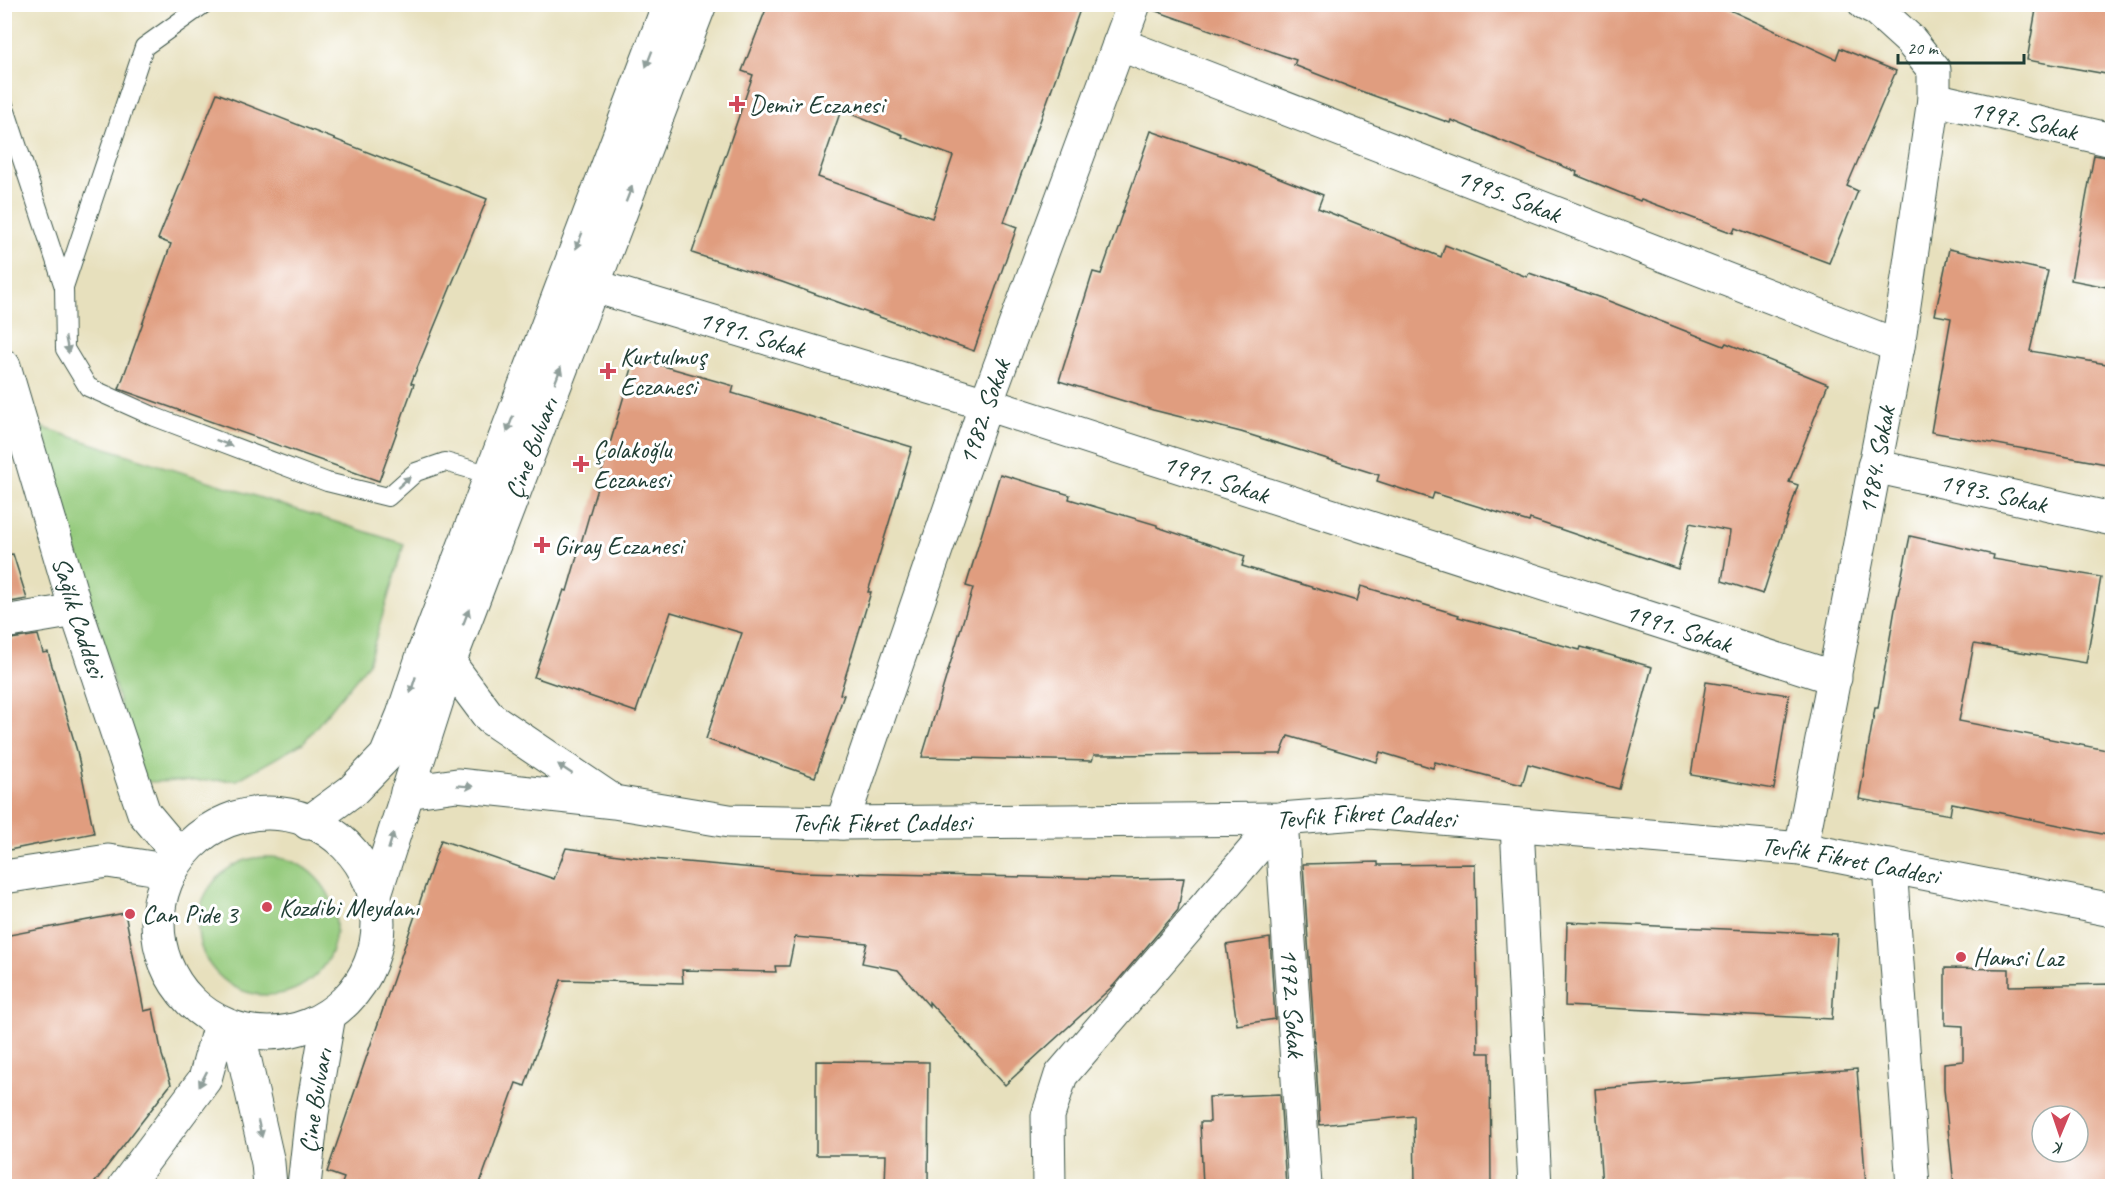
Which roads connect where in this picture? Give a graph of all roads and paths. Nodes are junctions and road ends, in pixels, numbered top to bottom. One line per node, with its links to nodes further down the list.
1 (204, 4): 11 (lane)
2 (669, 4): 16 (street, Çine Bulvarı, one-way to 16)
3 (700, 4): 10 (street, Çine Bulvarı, one-way to 3)
4 (1134, 4): 6 (street, 1982. Sokak)
5 (1865, 4): 7 (street)
6 (1119, 44): 12 (street, 1995. Sokak); 14 (street, 1982. Sokak)
7 (1934, 84): 9 (street, 1997. Sokak); 12 (street, 1984. Sokak)
8 (4, 105): 11 (lane)
9 (2112, 140)
10 (594, 286): 14 (street, 1991. Sokak); 20 (street, Çine Bulvarı, one-way to 10)
11 (64, 287): 16 (lane, one-way to 16)
12 (1898, 346): 15 (street, 1984. Sokak)
13 (4, 366): 18 (street, Sağlık Caddesi)
14 (986, 404): 21 (street, 1991. Sokak); 26 (street, 1982. Sokak)
15 (1874, 466): 17 (street, 1993. Sokak); 21 (street, 1984. Sokak)
16 (491, 475): 25 (street, Çine Bulvarı, one-way to 25)
17 (2112, 519)
18 (76, 610): 19 (street); 30 (street, Sağlık Caddesi)
19 (4, 622)
20 (449, 663): 22 (street, Çine Bulvarı); 23 (street, Tevfik Fikret Caddesi, one-way to 20)
21 (1835, 678): 28 (street, 1984. Sokak)
22 (407, 792): 23 (street, Tevfik Fikret Caddesi, one-way to 23); 33 (street, Çine Bulvarı, one-way to 22)
23 (614, 802): 26 (street, Tevfik Fikret Caddesi)
24 (1281, 819): 26 (street, Tevfik Fikret Caddesi); 27 (street, Tevfik Fikret Caddesi); 40 (street); 41 (street, 1972. Sokak)
25 (308, 822): 30 (street); 33 (street)
26 (842, 823)
27 (1517, 825): 28 (street, Tevfik Fikret Caddesi); 42 (street)
28 (1801, 849): 29 (street, Tevfik Fikret Caddesi)
29 (1890, 866): 34 (street, Tevfik Fikret Caddesi); 43 (street)
30 (171, 872): 31 (street); 32 (street); 36 (street)
31 (4, 877)
32 (4, 896)
33 (374, 897): 35 (street)
34 (2112, 910)
35 (329, 1015): 36 (street); 39 (street, Çine Bulvarı)
36 (229, 1027): 37 (street, one-way to 37); 38 (street, Çine Bulvarı, one-way to 38)
37 (125, 1186)
38 (270, 1186)
39 (304, 1186)
40 (1049, 1186)
41 (1305, 1186)
42 (1535, 1186)
43 (1914, 1186)

